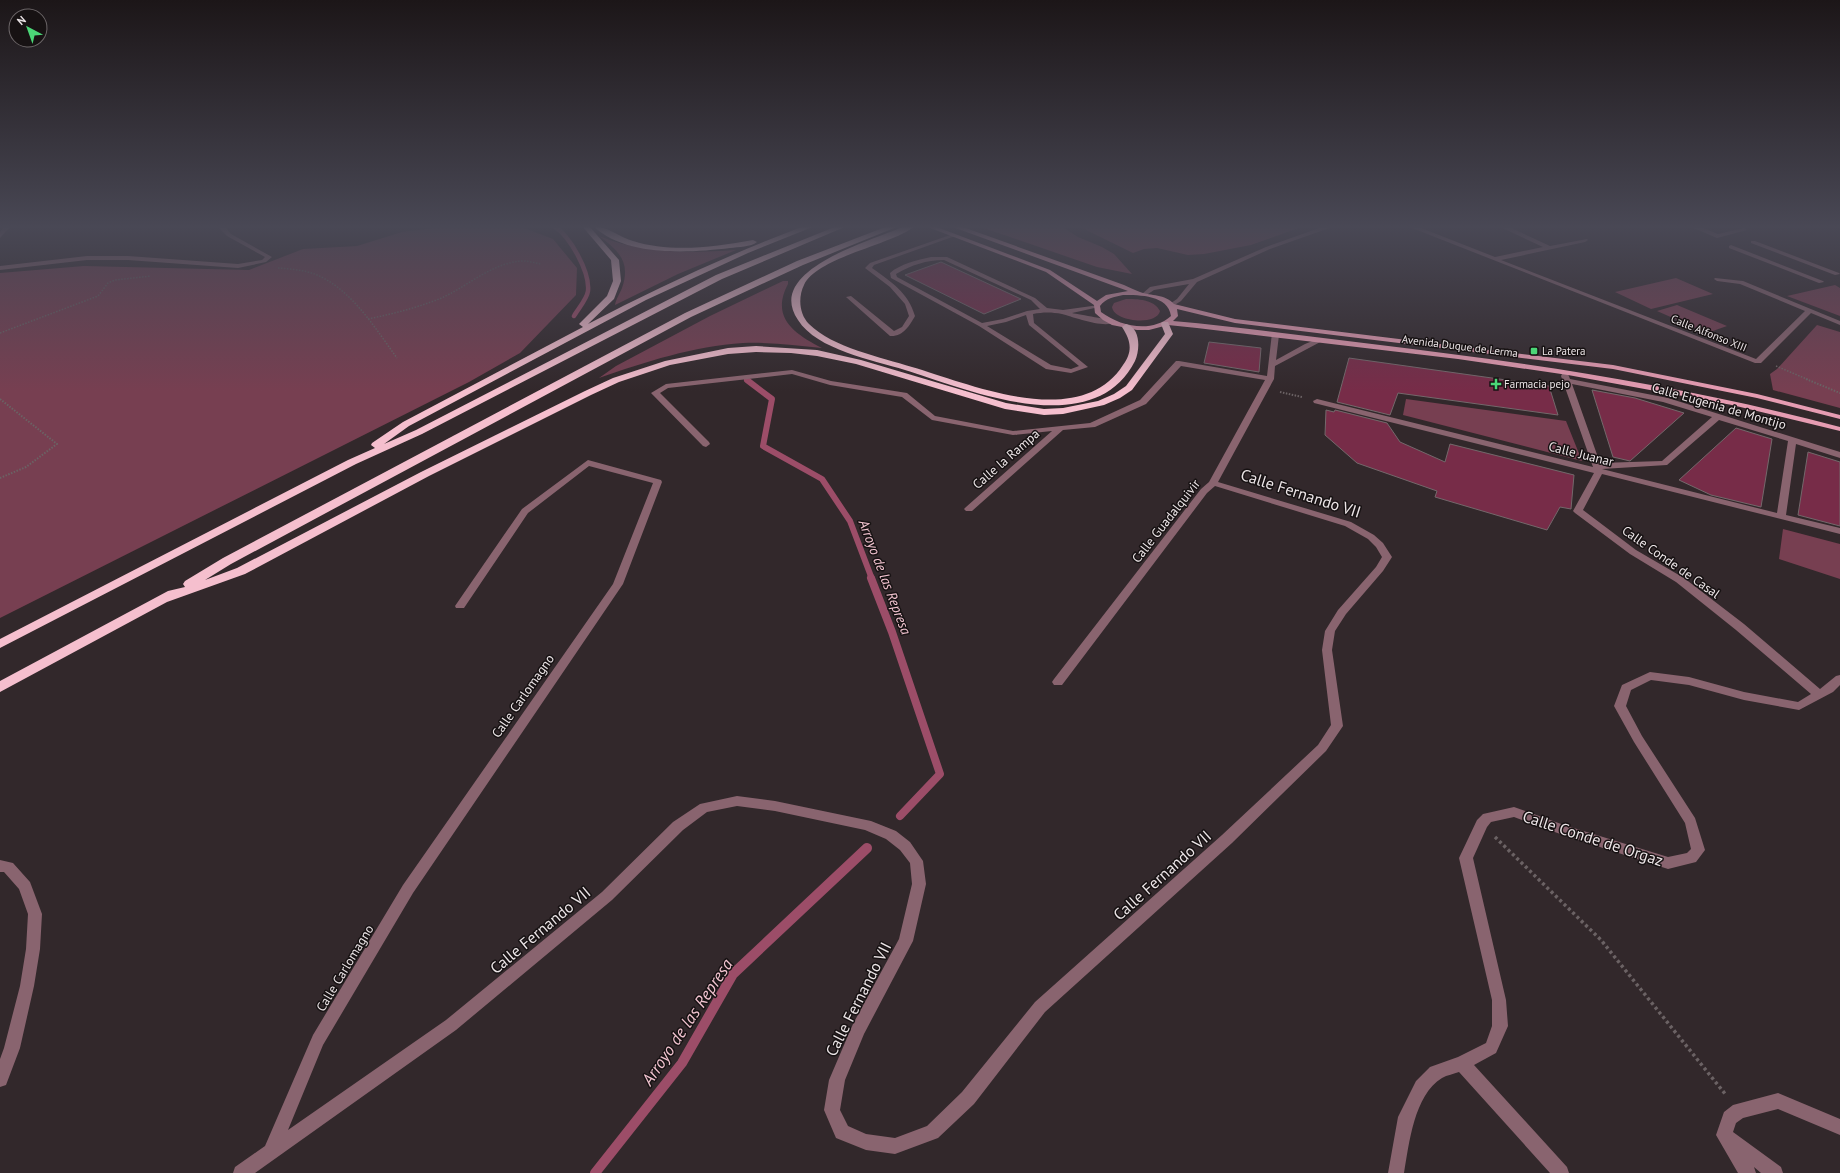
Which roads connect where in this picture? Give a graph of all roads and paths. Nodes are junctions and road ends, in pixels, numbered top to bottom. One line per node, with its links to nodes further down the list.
1 (113, 281): 34 (path)
2 (327, 281): 28 (path)
3 (473, 281): 28 (path)
4 (617, 281): 37 (highway)
5 (678, 281): 37 (highway)
6 (712, 281): 54 (highway)
7 (762, 281): 61 (highway)
8 (803, 281): 33 (highway)
9 (885, 281): 21 (street)
10 (899, 281): 32 (street)
11 (994, 281): 24 (street)
12 (1062, 281): 22 (main road)
13 (1107, 281): 19 (main road)
14 (1195, 281): 20 (street); 23 (street)
15 (1550, 281): 25 (street, Calle Alfonso XIII)
16 (1731, 281): 25 (street)
17 (1818, 281): 18 (street)
18 (1821, 282)
19 (1137, 293): 20 (main road, Avenida Duque de Lerma); 22 (main road)
20 (1145, 294): 23 (main road, Avenida Duque de Lerma)
21 (849, 297)
22 (1097, 305): 27 (street); 29 (main road)
23 (1171, 305): 31 (main road); 48 (main road, Avenida Duque de Lerma)
24 (1045, 310): 26 (street); 27 (street)
25 (1809, 311): 30 (street)
26 (1029, 312): 32 (street); 32 (street)
27 (1061, 312): 29 (street)
28 (368, 319): 38 (path)
29 (1111, 322): 33 (main road, Avenida Duque de Lerma)
30 (1840, 322)
31 (1167, 324): 33 (main road, Avenida Duque de Lerma); 35 (main road, Avenida Duque de Lerma); 61 (highway)
32 (981, 325)
33 (1126, 327)
34 (0, 333)
35 (1275, 335): 36 (main road, Avenida Duque de Lerma); 39 (street, Calle Guadalquivir)
36 (1320, 340): 39 (street); 41 (main road, Avenida Duque de Lerma)
37 (560, 342): 54 (highway)
38 (397, 358)
39 (1272, 365): 43 (street, Calle Guadalquivir)
40 (1776, 366): 44 (path)
41 (1563, 371): 42 (street); 50 (main road, Avenida Duque de Lerma)
42 (1567, 381): 47 (street, Calle Eugenia de Montijo); 55 (street)
43 (1268, 384): 46 (path); 49 (street); 57 (street, Calle Guadalquivir)
44 (1840, 393)
45 (0, 399): 56 (path)
46 (1316, 401): 55 (street, Calle Juanar)
47 (1718, 416): 51 (street, Calle Eugenia de Montijo); 55 (street)
48 (1840, 417)
49 (1060, 428): 52 (street); 58 (street, Calle la Rampa)
50 (1840, 429)
51 (1792, 440): 53 (street, Calle Eugenia de Montijo); 59 (street)
52 (706, 444)
53 (1840, 455)
54 (352, 462): 63 (highway)
55 (1598, 469): 59 (street, Calle Juanar); 67 (street, Calle Conde de Casal)
56 (0, 478)
57 (1213, 483): 65 (street, Calle Guadalquivir); 75 (street, Calle Fernando VII)
58 (969, 509)
59 (1781, 517): 60 (street, Calle Juanar)
60 (1840, 531)
61 (166, 598): 66 (highway)
62 (460, 606): 75 (street, Calle Carlomagno)
63 (0, 644)
64 (1840, 679): 67 (street)
65 (1058, 682)
66 (0, 687)
67 (1819, 695): 68 (street, Calle Conde de Orgaz)
68 (1482, 824): 70 (street); 72 (path)
69 (0, 866): 71 (street)
70 (1462, 1063): 77 (street); 78 (street)
71 (0, 1079)
72 (1739, 1111): 73 (street); 74 (street)
73 (1840, 1127)
74 (1724, 1135): 79 (street); 80 (street)
75 (270, 1154): 76 (street, Calle Fernando VII)
76 (241, 1173)
77 (1396, 1173)
78 (1561, 1173)
79 (1748, 1173)
80 (1775, 1173)

